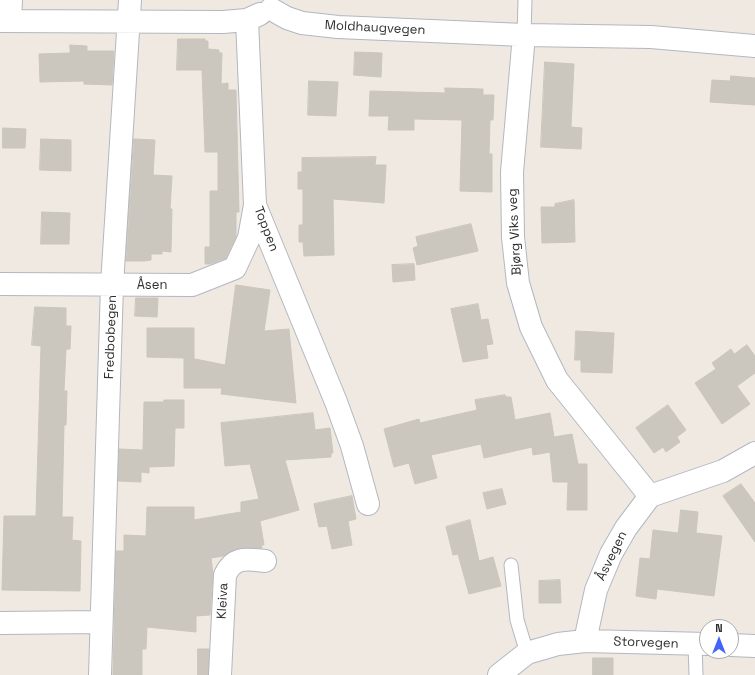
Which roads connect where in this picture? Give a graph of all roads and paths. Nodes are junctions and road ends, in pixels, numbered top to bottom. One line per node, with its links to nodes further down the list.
1 (11, 0): 6 (street)
2 (525, 0): 7 (lane, Bjørg Viks veg)
3 (278, 4): 5 (street, Moldhaugvegen); 7 (street, Moldhaugvegen)
4 (128, 10): 5 (street, Moldhaugvegen); 6 (street, Moldhaugvegen); 11 (street, Fredbobegen)
5 (247, 20): 9 (street, Toppen)
6 (5, 21)
7 (524, 35): 8 (street, Moldhaugvegen); 13 (street, Bjørg Viks veg)
8 (755, 46)
9 (255, 206): 11 (street, Åsen); 14 (street, Toppen)
10 (0, 284): 11 (street, Åsen)
11 (112, 284): 17 (street, Fredbobegen)
12 (755, 453): 13 (street)
13 (650, 496): 19 (street, Åsvegen)
14 (368, 504)
15 (265, 561): 26 (street, Kleiva)
16 (511, 565): 23 (lane)
17 (101, 622): 18 (street); 25 (street, Fredbobegen)
18 (0, 623)
19 (585, 641): 20 (street, Storvegen); 23 (street)
20 (699, 644)
21 (739, 645): 22 (street)
22 (755, 646)
23 (527, 653): 27 (street)
24 (699, 656): 28 (lane)
25 (100, 675)
26 (220, 675)
27 (499, 675)
28 (696, 675)

